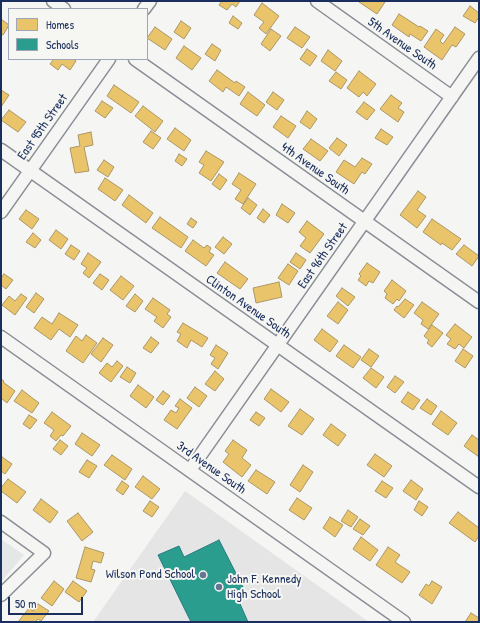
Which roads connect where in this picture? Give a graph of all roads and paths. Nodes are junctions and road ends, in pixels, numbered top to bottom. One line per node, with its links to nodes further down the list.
1 (53, 1): 3 (street)
2 (317, 1): 7 (street, 5th Avenue South)
3 (63, 8)
4 (479, 58): 7 (street, East 96th Street)
5 (108, 60): 9 (street, East 95th Street)
6 (136, 60): 11 (street, 4th Avenue South)
7 (452, 97): 11 (street, East 96th Street)
8 (1, 150): 9 (street, Clinton Avenue South)
9 (30, 171): 10 (street, East 95th Street); 14 (street, Clinton Avenue South)
10 (1, 212)
11 (365, 221): 12 (street, 4th Avenue South); 14 (street, East 96th Street)
12 (479, 302)
13 (1, 338): 15 (street, 3rd Avenue South)
14 (278, 345): 15 (street, East 96th Street); 16 (street, Clinton Avenue South)
15 (190, 470): 19 (street, 3rd Avenue South)
16 (479, 488)
17 (1, 522): 18 (street)
18 (1, 595)
19 (404, 622)

